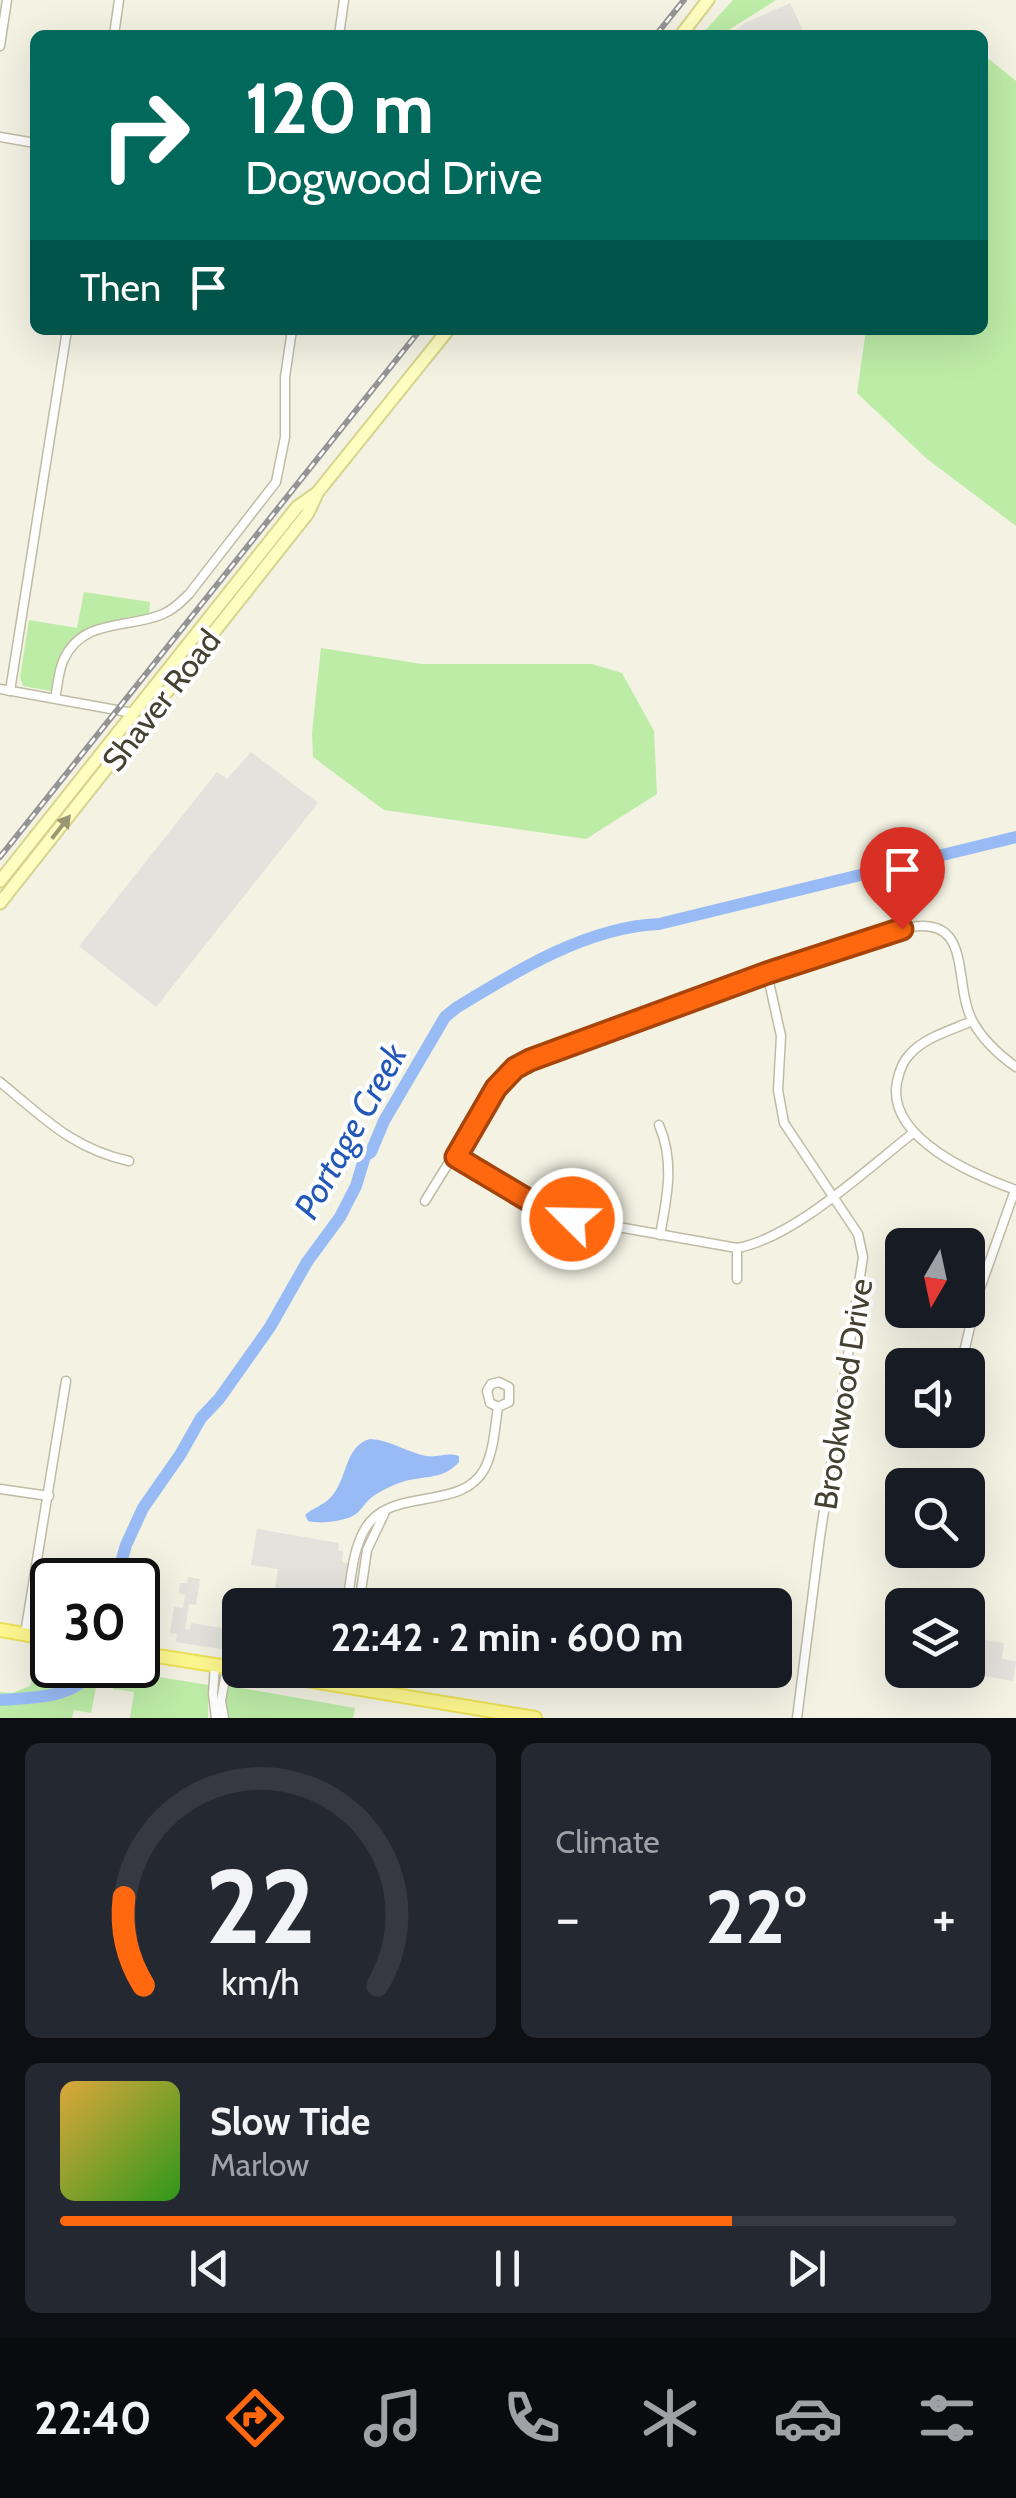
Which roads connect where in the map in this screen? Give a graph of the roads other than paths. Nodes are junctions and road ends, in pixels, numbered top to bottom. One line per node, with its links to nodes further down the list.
1 (7, 0): 8 (street)
2 (119, 0): 5 (street)
3 (344, 0): 6 (street)
4 (708, 0): 7 (main road)
5 (115, 30)
6 (340, 30)
7 (685, 30)
8 (0, 46)
9 (0, 137): 10 (street)
10 (30, 142)
11 (66, 335): 15 (street)
12 (291, 335): 16 (street)
13 (444, 335): 14 (main road, Shaver Road)
14 (317, 493): 17 (main road, Shaver Road); 18 (main road, Shaver Road)
15 (5, 690): 16 (street)
16 (55, 698): 17 (street)
17 (133, 713): 18 (street); 19 (main road, Shaver Road)
18 (149, 716): 20 (main road, Shaver Road, one-way to 18)
19 (0, 880)
20 (0, 903)
21 (767, 973): 22 (street); 27 (street); 30 (street, Brookwood Drive)
22 (972, 1021): 23 (street); 26 (street)
23 (1016, 1067)
24 (0, 1082): 28 (street)
25 (660, 1125): 32 (street)
26 (913, 1133): 29 (street); 30 (street)
27 (456, 1157): 31 (street); 32 (street)
28 (130, 1161)
29 (1016, 1190): 35 (street)
30 (834, 1195): 33 (street); 56 (street, Brookwood Drive)
31 (425, 1201)
32 (660, 1235): 33 (street)
33 (737, 1248): 34 (street)
34 (737, 1279)
35 (965, 1348)
36 (66, 1381): 39 (street)
37 (498, 1406): 40 (street)
38 (0, 1489): 39 (street)
39 (49, 1496): 46 (street)
40 (388, 1510): 41 (street); 42 (street)
41 (355, 1558): 42 (street); 43 (street)
42 (366, 1560): 44 (street)
43 (350, 1588)
44 (362, 1588)
45 (0, 1630): 46 (main road)
46 (24, 1634): 47 (main road)
47 (30, 1635)
48 (160, 1656): 49 (main road)
49 (222, 1666)
50 (222, 1682): 53 (street)
51 (225, 1688): 54 (street)
52 (380, 1688): 55 (main road)
53 (216, 1718)
54 (224, 1718)
55 (534, 1718)
56 (797, 1718)

